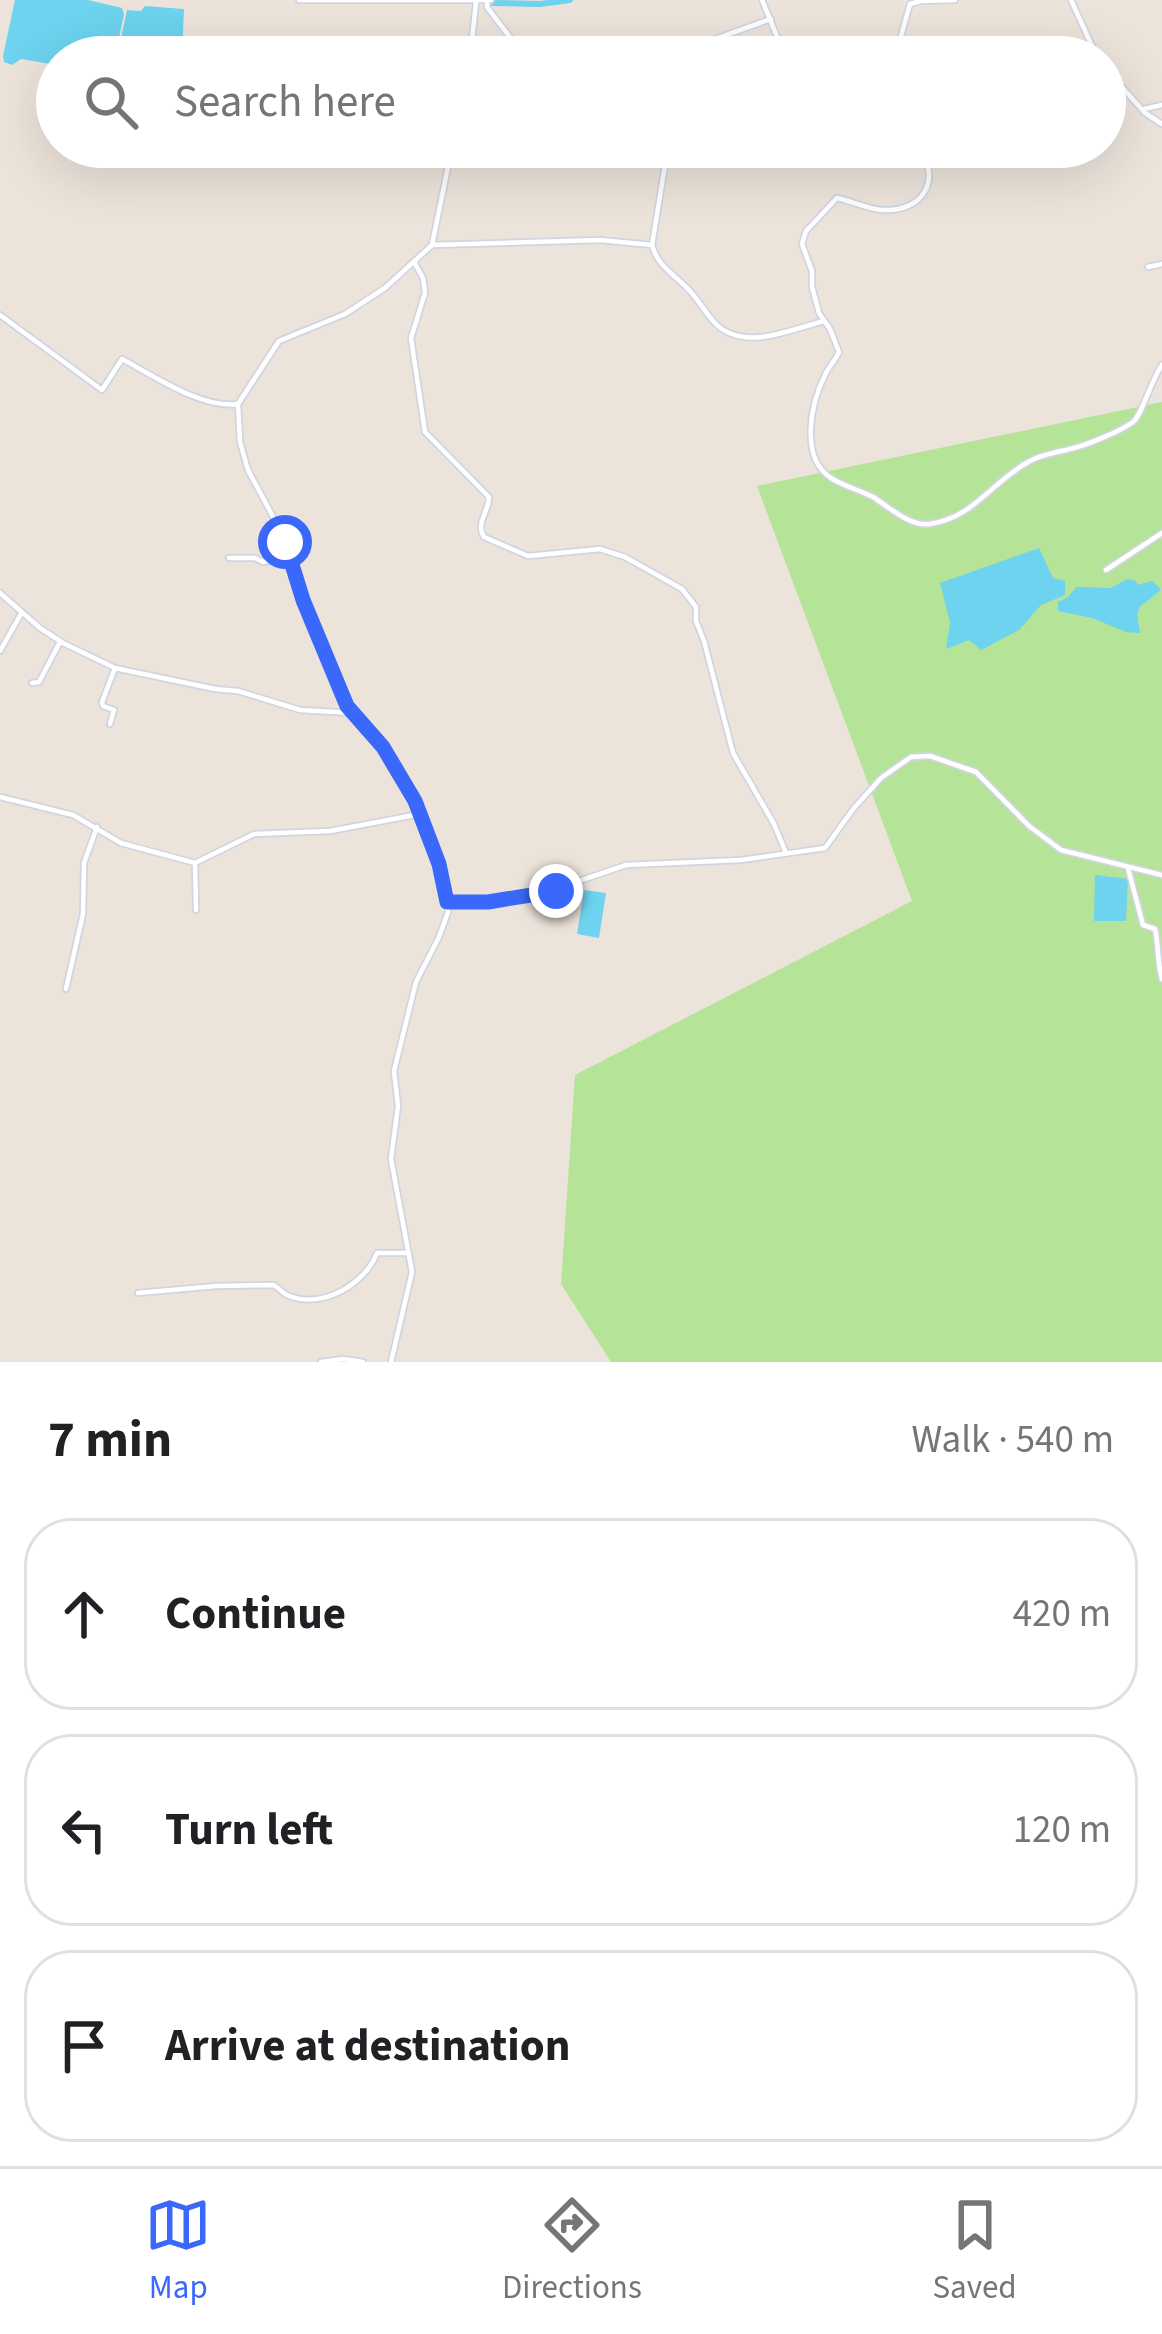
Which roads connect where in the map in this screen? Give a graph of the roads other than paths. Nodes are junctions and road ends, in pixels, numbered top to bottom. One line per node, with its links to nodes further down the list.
1 (299, 0): 6 (street)
2 (489, 0): 7 (street); 11 (street)
3 (762, 0): 9 (street)
4 (955, 0): 8 (street)
5 (1071, 0): 15 (street)
6 (312, 1): 7 (street)
7 (477, 1): 10 (street)
8 (913, 1): 14 (street)
9 (771, 19): 12 (street); 13 (street)
10 (473, 36)
11 (509, 36)
12 (724, 36)
13 (777, 36)
14 (901, 36)
15 (1087, 36)
16 (1126, 91): 18 (street)
17 (1162, 105): 18 (street)
18 (1142, 109): 19 (street)
19 (1162, 124)
20 (448, 168): 23 (street)
21 (665, 168): 24 (street)
22 (929, 168): 29 (street)
23 (432, 245): 24 (street); 25 (street)
24 (652, 245): 29 (street)
25 (414, 261): 31 (street); 47 (street)
26 (1162, 264): 27 (street)
27 (1148, 267)
28 (0, 315): 31 (street)
29 (824, 321): 30 (street)
30 (1162, 365)
31 (238, 404): 33 (street)
32 (1162, 533): 35 (street)
33 (290, 557): 34 (street); 42 (street)
34 (229, 558)
35 (1106, 570)
36 (0, 593): 37 (street)
37 (22, 613): 38 (street); 39 (street)
38 (60, 641): 40 (street); 41 (street)
39 (0, 650)
40 (116, 668): 42 (street); 43 (street)
41 (32, 682)
42 (353, 713): 45 (street)
43 (110, 724)
44 (0, 797): 46 (street)
45 (420, 814): 48 (street); 51 (street)
46 (97, 827): 48 (street); 54 (street)
47 (786, 853): 49 (street); 51 (street)
48 (195, 863): 52 (street)
49 (1128, 868): 50 (street); 53 (street)
50 (1162, 875)
51 (447, 902): 55 (street)
52 (196, 910)
53 (1162, 979)
54 (65, 988)
55 (409, 1253): 56 (street); 59 (street)
56 (138, 1293)
57 (321, 1362): 58 (street)
58 (362, 1362)
59 (391, 1362)

